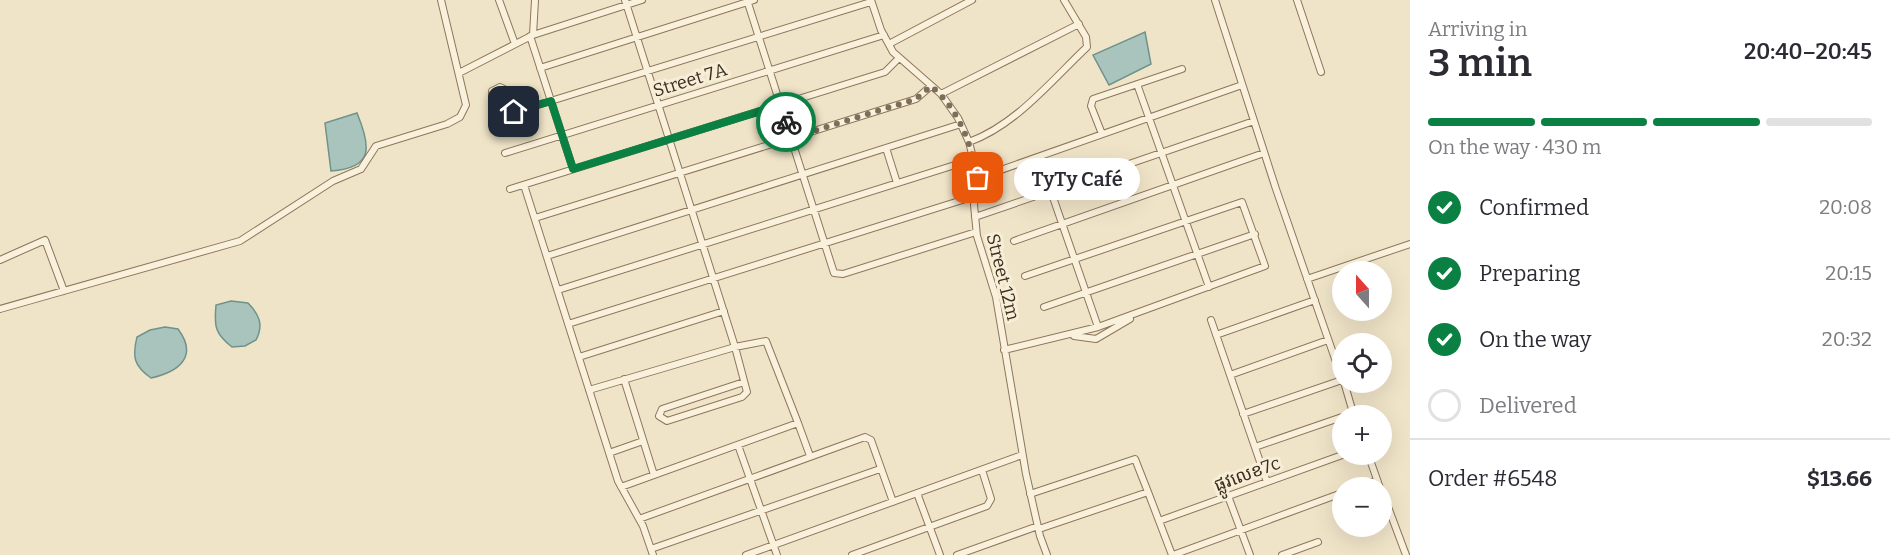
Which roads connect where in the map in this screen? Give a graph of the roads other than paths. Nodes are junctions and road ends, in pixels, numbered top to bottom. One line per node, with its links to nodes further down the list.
1 (441, 0): 25 (street)
2 (499, 0): 17 (street)
3 (535, 0): 14 (street)
4 (642, 0): 11 (street)
5 (972, 0): 18 (street)
6 (1064, 0): 12 (street)
7 (1215, 0): 27 (street)
8 (1297, 0): 24 (street)
9 (749, 1): 15 (street); 16 (street)
10 (871, 1): 13 (street, Street 12m); 15 (street)
11 (626, 2): 14 (street); 16 (street)
12 (1079, 24): 29 (street); 41 (street)
13 (884, 35): 18 (street, Street 12m); 22 (street, Street 7A)
14 (531, 36): 17 (street); 20 (street)
15 (759, 37): 22 (street); 23 (street)
16 (637, 38): 20 (street); 23 (street)
17 (515, 44): 25 (street)
18 (889, 44): 19 (street, Street 12m)
19 (898, 58): 28 (street, Street 12m); 32 (street)
20 (540, 68): 30 (street)
21 (1182, 69): 26 (street)
22 (770, 70): 31 (street, Street 7A); 32 (street)
23 (648, 71): 30 (street); 31 (street)
24 (1321, 72)
25 (459, 73): 79 (street)
26 (1137, 84): 34 (street); 37 (street)
27 (1242, 85): 34 (street); 35 (street)
28 (931, 86): 29 (street, Street 12m); 39 (street)
29 (941, 94): 36 (street, Street 12m)
30 (551, 101): 33 (street); 38 (street)
31 (658, 105): 38 (street, Street 7A); 40 (street)
32 (780, 105): 39 (street); 40 (street)
33 (508, 110)
34 (1149, 118): 37 (street); 44 (street)
35 (1254, 121): 44 (street); 45 (street)
36 (961, 124): 41 (street, Street 12m); 42 (street)
37 (1102, 134): 46 (street)
38 (562, 135): 43 (street, Street 7A); 48 (street)
39 (791, 138): 49 (street); 50 (street)
40 (669, 139): 48 (street); 49 (street)
41 (969, 142): 47 (street, Street 12m)
42 (886, 148): 50 (street); 52 (street)
43 (505, 153)
44 (1161, 153): 54 (street); 56 (street)
45 (1264, 153): 54 (street); 76 (street)
46 (1039, 157): 51 (street); 56 (street)
47 (974, 159): 51 (street, Street 12m); 52 (street)
48 (573, 169): 53 (street)
49 (680, 173): 59 (street); 61 (street)
50 (803, 174): 58 (street); 59 (street)
51 (978, 178): 57 (street, Street 12m)
52 (897, 183): 58 (street)
53 (524, 184): 55 (street); 61 (street)
54 (1173, 185): 62 (street); 63 (street)
55 (510, 189)
56 (1050, 191): 60 (street); 63 (street)
57 (975, 196): 60 (street, Street 12m); 67 (street)
58 (814, 209): 67 (street); 68 (street)
59 (692, 210): 68 (street); 71 (street)
60 (975, 217): 64 (street, Street 12m)
61 (535, 218): 71 (street)
62 (1185, 220): 65 (street); 70 (street); 72 (street)
63 (1062, 224): 66 (street); 72 (street)
64 (976, 232): 67 (street); 93 (street, Street 12m)
65 (1255, 234): 70 (street); 77 (street)
66 (1014, 241)
67 (825, 243): 75 (street)
68 (703, 244): 75 (street); 78 (street)
69 (1410, 244): 76 (street)
70 (1197, 254): 77 (street); 80 (street)
71 (547, 255): 78 (street)
72 (1074, 259): 74 (street); 80 (street)
73 (0, 260): 79 (street)
74 (1025, 276)
75 (713, 278): 84 (street); 87 (street)
76 (1307, 279): 81 (street)
77 (1209, 288): 85 (street)
78 (558, 290): 87 (street)
79 (64, 291): 83 (street)
80 (1086, 292): 82 (street); 88 (street)
81 (1315, 300): 89 (street); 91 (street)
82 (1044, 307)
83 (0, 309)
84 (724, 312): 92 (street); 95 (street)
85 (1137, 314): 88 (street); 90 (street)
86 (1211, 320): 89 (street)
87 (568, 324): 95 (street)
88 (1098, 327): 90 (street)
89 (1216, 335): 96 (street)
90 (1071, 336): 93 (street)
91 (1328, 340): 94 (street); 96 (street)
92 (735, 347): 97 (street); 98 (street); 103 (street)
93 (1004, 350): 108 (street, Street 12m)
94 (1332, 351)
95 (579, 357): 100 (street)
96 (1230, 375): 101 (street)
97 (624, 379): 100 (street); 104 (street)
98 (744, 382): 98 (street)
99 (1332, 384): 101 (street)
100 (589, 390): 107 (street)
101 (1243, 414): 106 (street)
102 (1332, 421): 106 (street)
103 (798, 423): 105 (street); 109 (street)
104 (643, 441): 107 (street); 113 (street)
105 (738, 445): 113 (street); 114 (street)
106 (1255, 447): 115 (street)
107 (609, 453): 116 (street)
108 (1022, 455): 112 (street); 119 (street, Street 12m)
109 (810, 456): 111 (street); 114 (street)
110 (1332, 459): 115 (street, ផ្លូវលេខ7c)
111 (880, 469): 122 (street); 123 (street)
112 (982, 470): 118 (street); 127 (street)
113 (654, 475): 116 (street)
114 (750, 478): 123 (street); 125 (street)
115 (1267, 482): 120 (street, ផ្លូវលេខ7c)
116 (621, 487): 125 (street)
117 (1148, 492): 119 (street); 126 (street); 128 (street)
118 (917, 493): 122 (street); 127 (street)
119 (1030, 494): 128 (street, Street 12m)
120 (1228, 496): 126 (street, ផ្លូវលេខ7c); 129 (street)
121 (1332, 497): 129 (street)
122 (892, 502): 131 (street)
123 (762, 511): 131 (street); 132 (street)
124 (1392, 518): 142 (street)
125 (639, 519): 132 (street)
126 (1159, 521): 139 (street)
127 (930, 528): 135 (street); 136 (street)
128 (1038, 528): 137 (street); 138 (street, Street 12m)
129 (1241, 530): 139 (street); 140 (street)
130 (1318, 542): 141 (street)
131 (774, 545): 133 (street); 134 (street)
132 (652, 552)
133 (746, 555)
134 (777, 555)
135 (852, 555)
136 (940, 555)
137 (957, 555)
138 (1047, 555)
139 (1173, 555)
140 (1250, 555)
141 (1282, 555)
142 (1406, 555)

